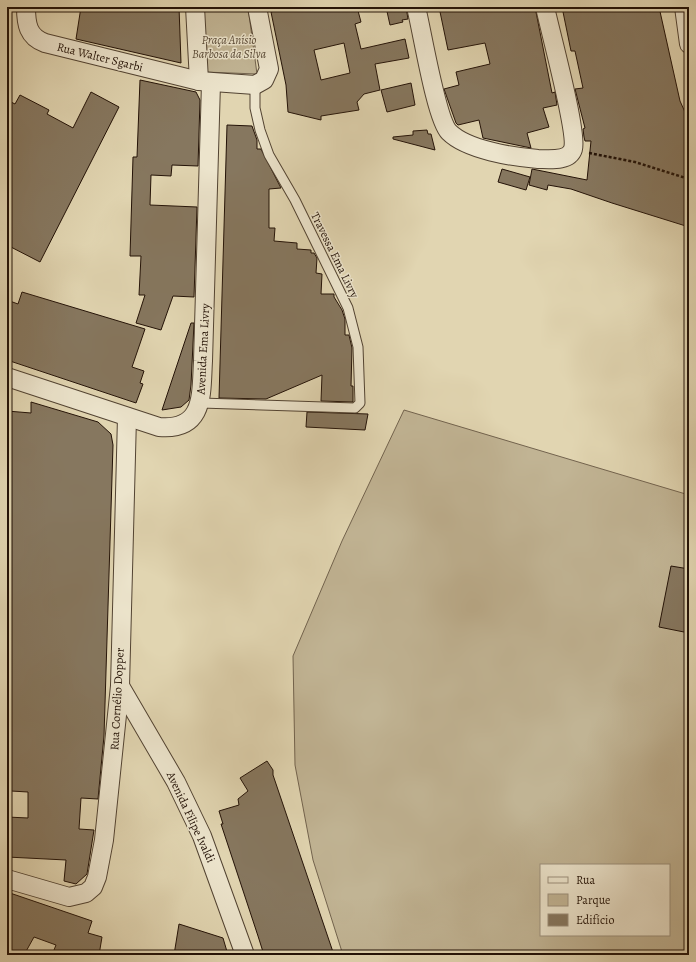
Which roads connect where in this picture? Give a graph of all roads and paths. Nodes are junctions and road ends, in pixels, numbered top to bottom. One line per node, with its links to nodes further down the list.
1 (26, 7): 8 (street, Rua Walter Sgarbi)
2 (195, 7): 8 (street, Avenida Ema Livry)
3 (257, 7): 9 (street)
4 (416, 7): 10 (street)
5 (545, 7): 10 (street)
6 (684, 7): 7 (street)
7 (689, 44)
8 (205, 82): 9 (street, Rua Walter Sgarbi); 13 (street, Avenida Ema Livry)
9 (255, 85): 13 (lane, Travessa Ema Livry)
10 (573, 150): 11 (path)
11 (689, 179)
12 (7, 377): 14 (street, Avenida Ema Livry)
13 (200, 403): 14 (street, Avenida Ema Livry)
14 (127, 417): 15 (street, Rua Cornélio Dopper)
15 (120, 686): 16 (street, Rua Cornélio Dopper); 17 (street, Avenida Filipe Ivaldi)
16 (7, 879)
17 (245, 955)

